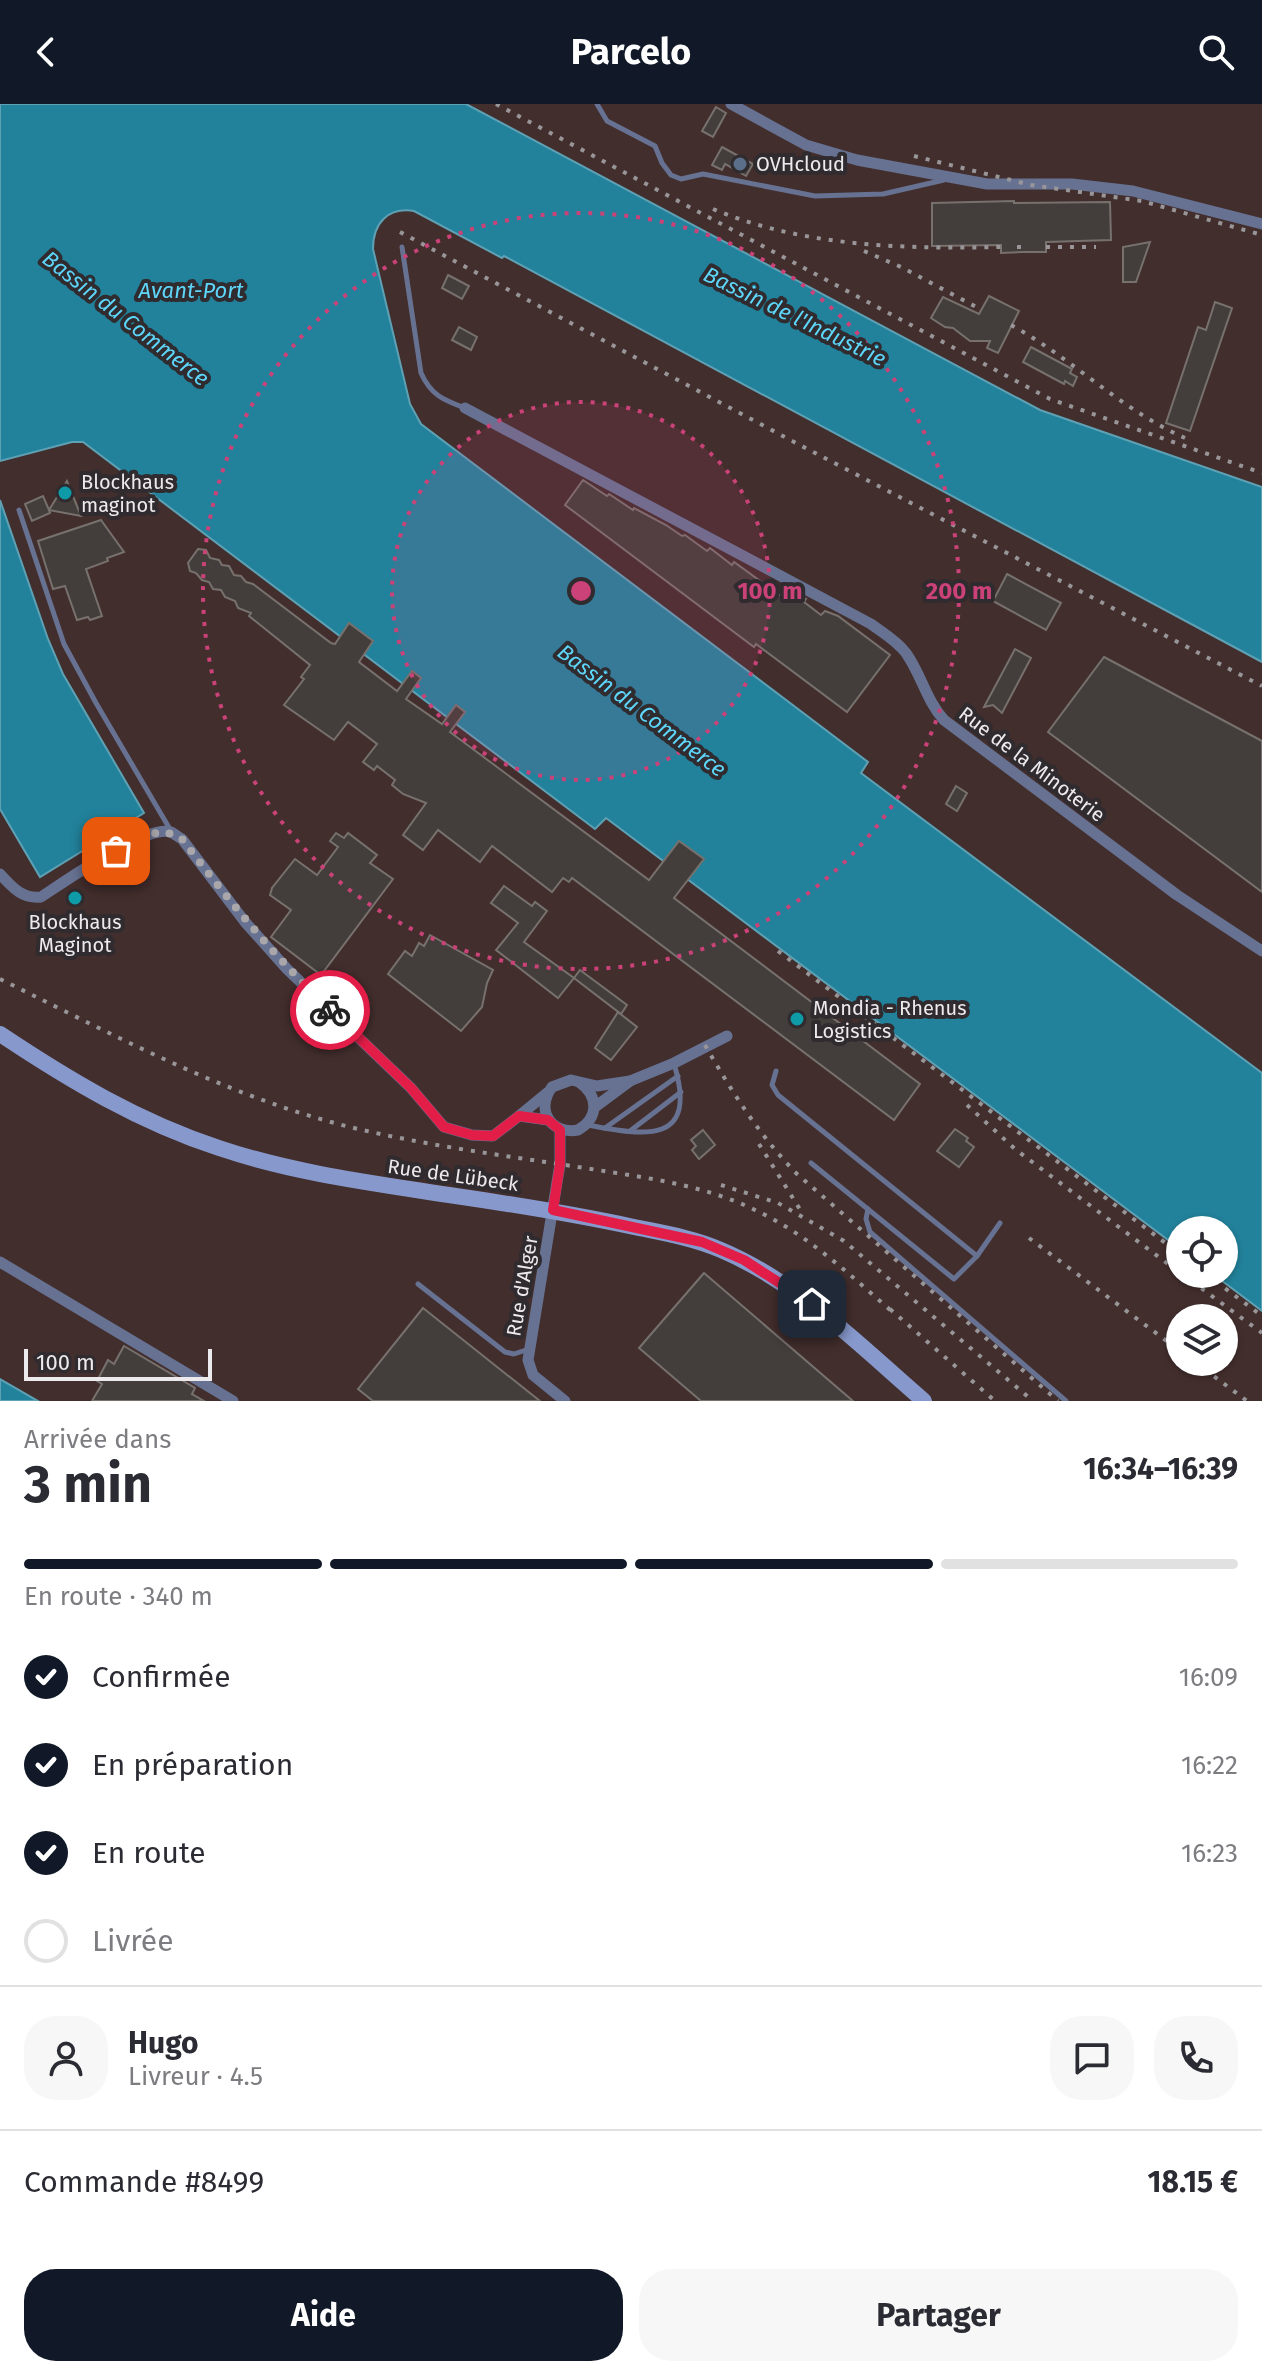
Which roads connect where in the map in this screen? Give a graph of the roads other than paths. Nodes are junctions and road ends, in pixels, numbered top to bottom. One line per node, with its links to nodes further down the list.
1 (597, 104): 3 (lane)
2 (731, 104): 3 (street)
3 (953, 178): 4 (street)
4 (1262, 224)
5 (402, 247): 6 (lane)
6 (465, 408): 10 (street, Rue de la Minoterie)
7 (19, 510): 8 (lane)
8 (172, 832): 9 (street); 21 (street)
9 (0, 874)
10 (1262, 951)
11 (0, 1034): 30 (main road, Rue de Lübeck)
12 (727, 1036): 13 (street)
13 (674, 1063): 15 (lane); 16 (street)
14 (776, 1071): 32 (lane)
15 (678, 1076): 18 (lane); 24 (lane)
16 (630, 1081): 17 (street); 20 (street)
17 (579, 1082): 19 (street); 20 (street)
18 (681, 1092): 26 (lane); 26 (lane)
19 (547, 1093): 21 (street); 22 (street)
20 (595, 1107): 23 (street)
21 (519, 1116): 22 (street)
22 (548, 1120): 25 (street)
23 (583, 1128): 24 (lane); 25 (street); 28 (street)
24 (604, 1129): 26 (lane)
25 (560, 1130): 28 (street)
26 (629, 1131)
27 (811, 1163): 29 (lane)
28 (560, 1164): 30 (street, Rue d'Alger)
29 (868, 1209): 32 (lane); 39 (lane)
30 (553, 1210): 35 (street, Rue d'Alger); 38 (main road, Rue de Lübeck)
31 (1000, 1223): 32 (lane)
32 (977, 1256)
33 (0, 1262): 36 (street)
34 (418, 1284): 35 (lane)
35 (530, 1349): 37 (street, Rue d'Alger)
36 (233, 1401)
37 (565, 1401)
38 (924, 1401)
39 (1066, 1401)

